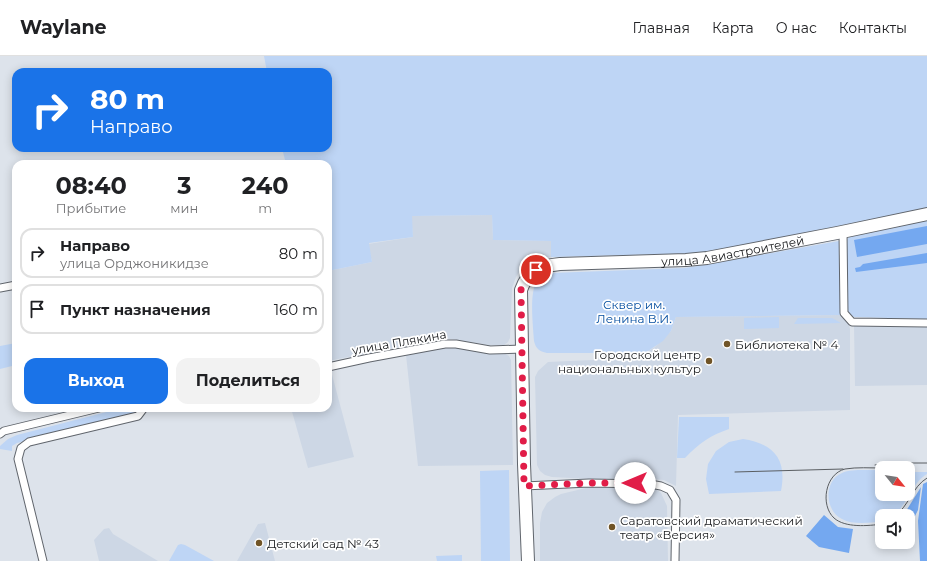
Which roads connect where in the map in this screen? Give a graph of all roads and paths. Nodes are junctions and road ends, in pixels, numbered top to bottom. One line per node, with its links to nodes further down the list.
1 (927, 214): 2 (main road, улица Авиастроителей)
2 (843, 232): 5 (street); 6 (main road, улица Авиастроителей)
3 (12, 286): 4 (street)
4 (0, 288)
5 (927, 323)
6 (522, 349): 7 (street, улица Плякина); 11 (main road)
7 (332, 366)
8 (82, 412): 10 (street)
9 (141, 412): 12 (street)
10 (0, 434)
11 (524, 486): 13 (main road); 14 (street)
12 (43, 561)
13 (528, 561)
14 (675, 561)

